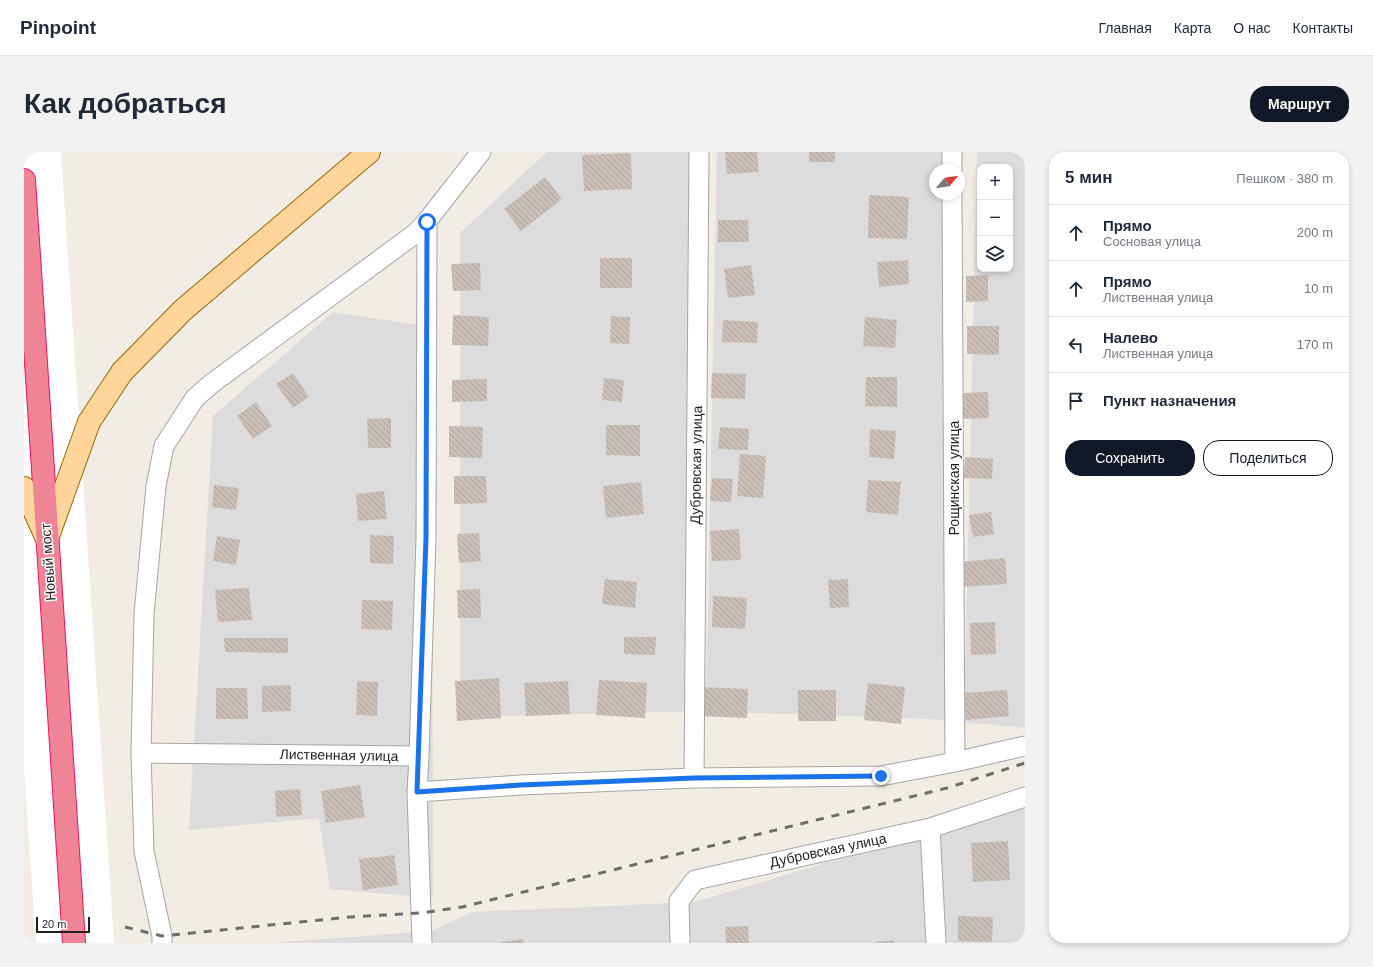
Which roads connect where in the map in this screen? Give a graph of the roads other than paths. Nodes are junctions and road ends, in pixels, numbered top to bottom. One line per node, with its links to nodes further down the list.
1 (369, 152): 10 (main road)
2 (481, 152): 8 (street)
3 (699, 152): 15 (street, Дубровская улица)
4 (952, 152): 5 (street)
5 (952, 164)
6 (24, 180): 10 (highway, Новый мост)
7 (952, 200): 14 (street, Рощинская улица)
8 (427, 222): 12 (street); 13 (street)
9 (24, 488): 10 (main road)
10 (47, 539): 19 (highway, Новый мост)
11 (1025, 746): 14 (street)
12 (141, 753): 13 (street, Лиственная улица); 20 (street)
13 (419, 756): 16 (street, Лиственная улица)
14 (955, 762): 15 (street)
15 (694, 778): 16 (street)
16 (417, 792): 21 (street, Лиственная улица)
17 (1025, 797): 18 (street, Дубровская улица)
18 (930, 828): 22 (street, Дубровская улица); 23 (street)
19 (74, 943)
20 (162, 943)
21 (422, 943)
22 (680, 943)
23 (936, 943)

